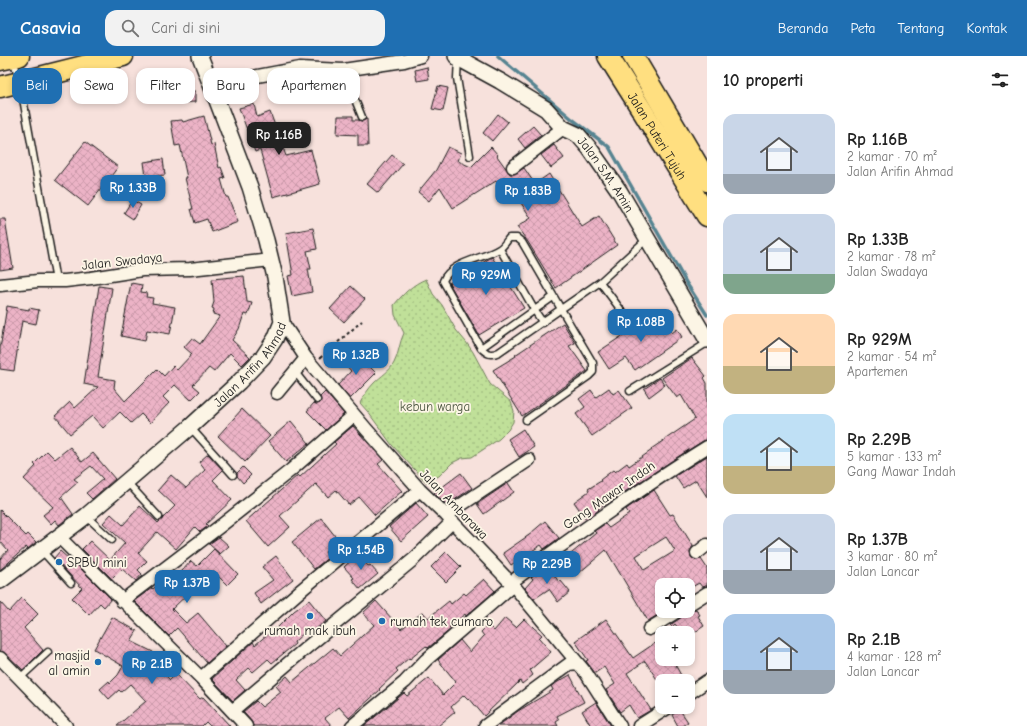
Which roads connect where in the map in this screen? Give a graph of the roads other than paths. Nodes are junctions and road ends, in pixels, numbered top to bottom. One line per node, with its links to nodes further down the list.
1 (122, 56): 11 (highway)
2 (200, 56): 9 (street, Jalan Arifin Ahmad)
3 (421, 56): 10 (street)
4 (608, 56): 22 (highway, Jalan Puteri Tujuh)
5 (633, 56): 21 (highway, Jalan Puteri Tujuh)
6 (457, 57): 18 (street, Jalan S.M. Amin); 19 (lane)
7 (11, 58): 8 (lane)
8 (15, 68)
9 (205, 68)
10 (357, 68)
11 (62, 71)
12 (12, 84): 13 (highway)
13 (0, 87)
14 (24, 104): 26 (lane)
15 (219, 104): 25 (street, Jalan Arifin Ahmad)
16 (357, 104): 17 (lane)
17 (362, 117)
18 (563, 128): 20 (street); 23 (street, Jalan S.M. Amin)
19 (470, 156)
20 (514, 167)
21 (707, 181)
22 (707, 216)
23 (648, 238): 27 (lane); 35 (street, Jalan S.M. Amin)
24 (500, 249): 29 (lane); 31 (lane); 36 (lane)
25 (271, 260): 26 (street, Jalan Swadaya); 32 (street, Jalan Arifin Ahmad)
26 (56, 281): 28 (street, Jalan Swadaya)
27 (600, 282): 30 (lane); 34 (lane)
28 (0, 285)
29 (553, 297): 30 (lane); 31 (lane)
30 (561, 309): 33 (lane); 43 (lane)
31 (535, 311): 33 (lane); 36 (lane)
32 (282, 322): 37 (street, Jalan Ambarawa); 44 (street, Jalan Arifin Ahmad)
33 (543, 323): 36 (lane)
34 (633, 326)
35 (707, 342): 39 (lane)
36 (481, 348)
37 (309, 362): 38 (street); 42 (street, Jalan Ambarawa)
38 (295, 372): 40 (street); 41 (lane)
39 (630, 391)
40 (277, 393)
41 (317, 400)
42 (354, 415): 49 (street, Jalan Ambarawa); 62 (street)
43 (526, 420)
44 (190, 427): 47 (lane); 48 (street, Jalan Arifin Ahmad)
45 (707, 447): 60 (street, Gang Mawar Indah)
46 (529, 460): 52 (street)
47 (233, 475)
48 (127, 482): 50 (street, Jalan Arifin Ahmad); 51 (lane)
49 (420, 490): 52 (street, Jalan Ambarawa); 70 (street)
50 (86, 516): 53 (street, Jalan Arifin Ahmad); 54 (lane)
51 (159, 517)
52 (449, 518): 60 (street, Jalan Ambarawa); 73 (street)
53 (59, 537): 56 (street, Jalan Arifin Ahmad); 62 (street)
54 (112, 540)
55 (707, 545): 57 (street)
56 (40, 549): 58 (street, Jalan Arifin Ahmad); 59 (lane)
57 (697, 553)
58 (0, 580)
59 (71, 583)
60 (511, 584): 68 (street, Jalan Ambarawa); 77 (street, Gang Mawar Indah)
61 (707, 593): 63 (street)
62 (122, 601): 70 (street)
63 (695, 601)
64 (666, 618): 65 (street)
65 (648, 629)
66 (48, 652): 69 (lane)
67 (0, 658): 69 (street)
68 (577, 662): 78 (street); 79 (street, Jalan Ambarawa)
69 (20, 678): 75 (street)
70 (201, 678): 73 (street)
71 (707, 681): 72 (street)
72 (695, 689)
73 (232, 711): 76 (street)
74 (658, 714): 80 (street)
75 (66, 726)
76 (246, 726)
77 (352, 726)
78 (484, 726)
79 (620, 726)
80 (639, 726)

